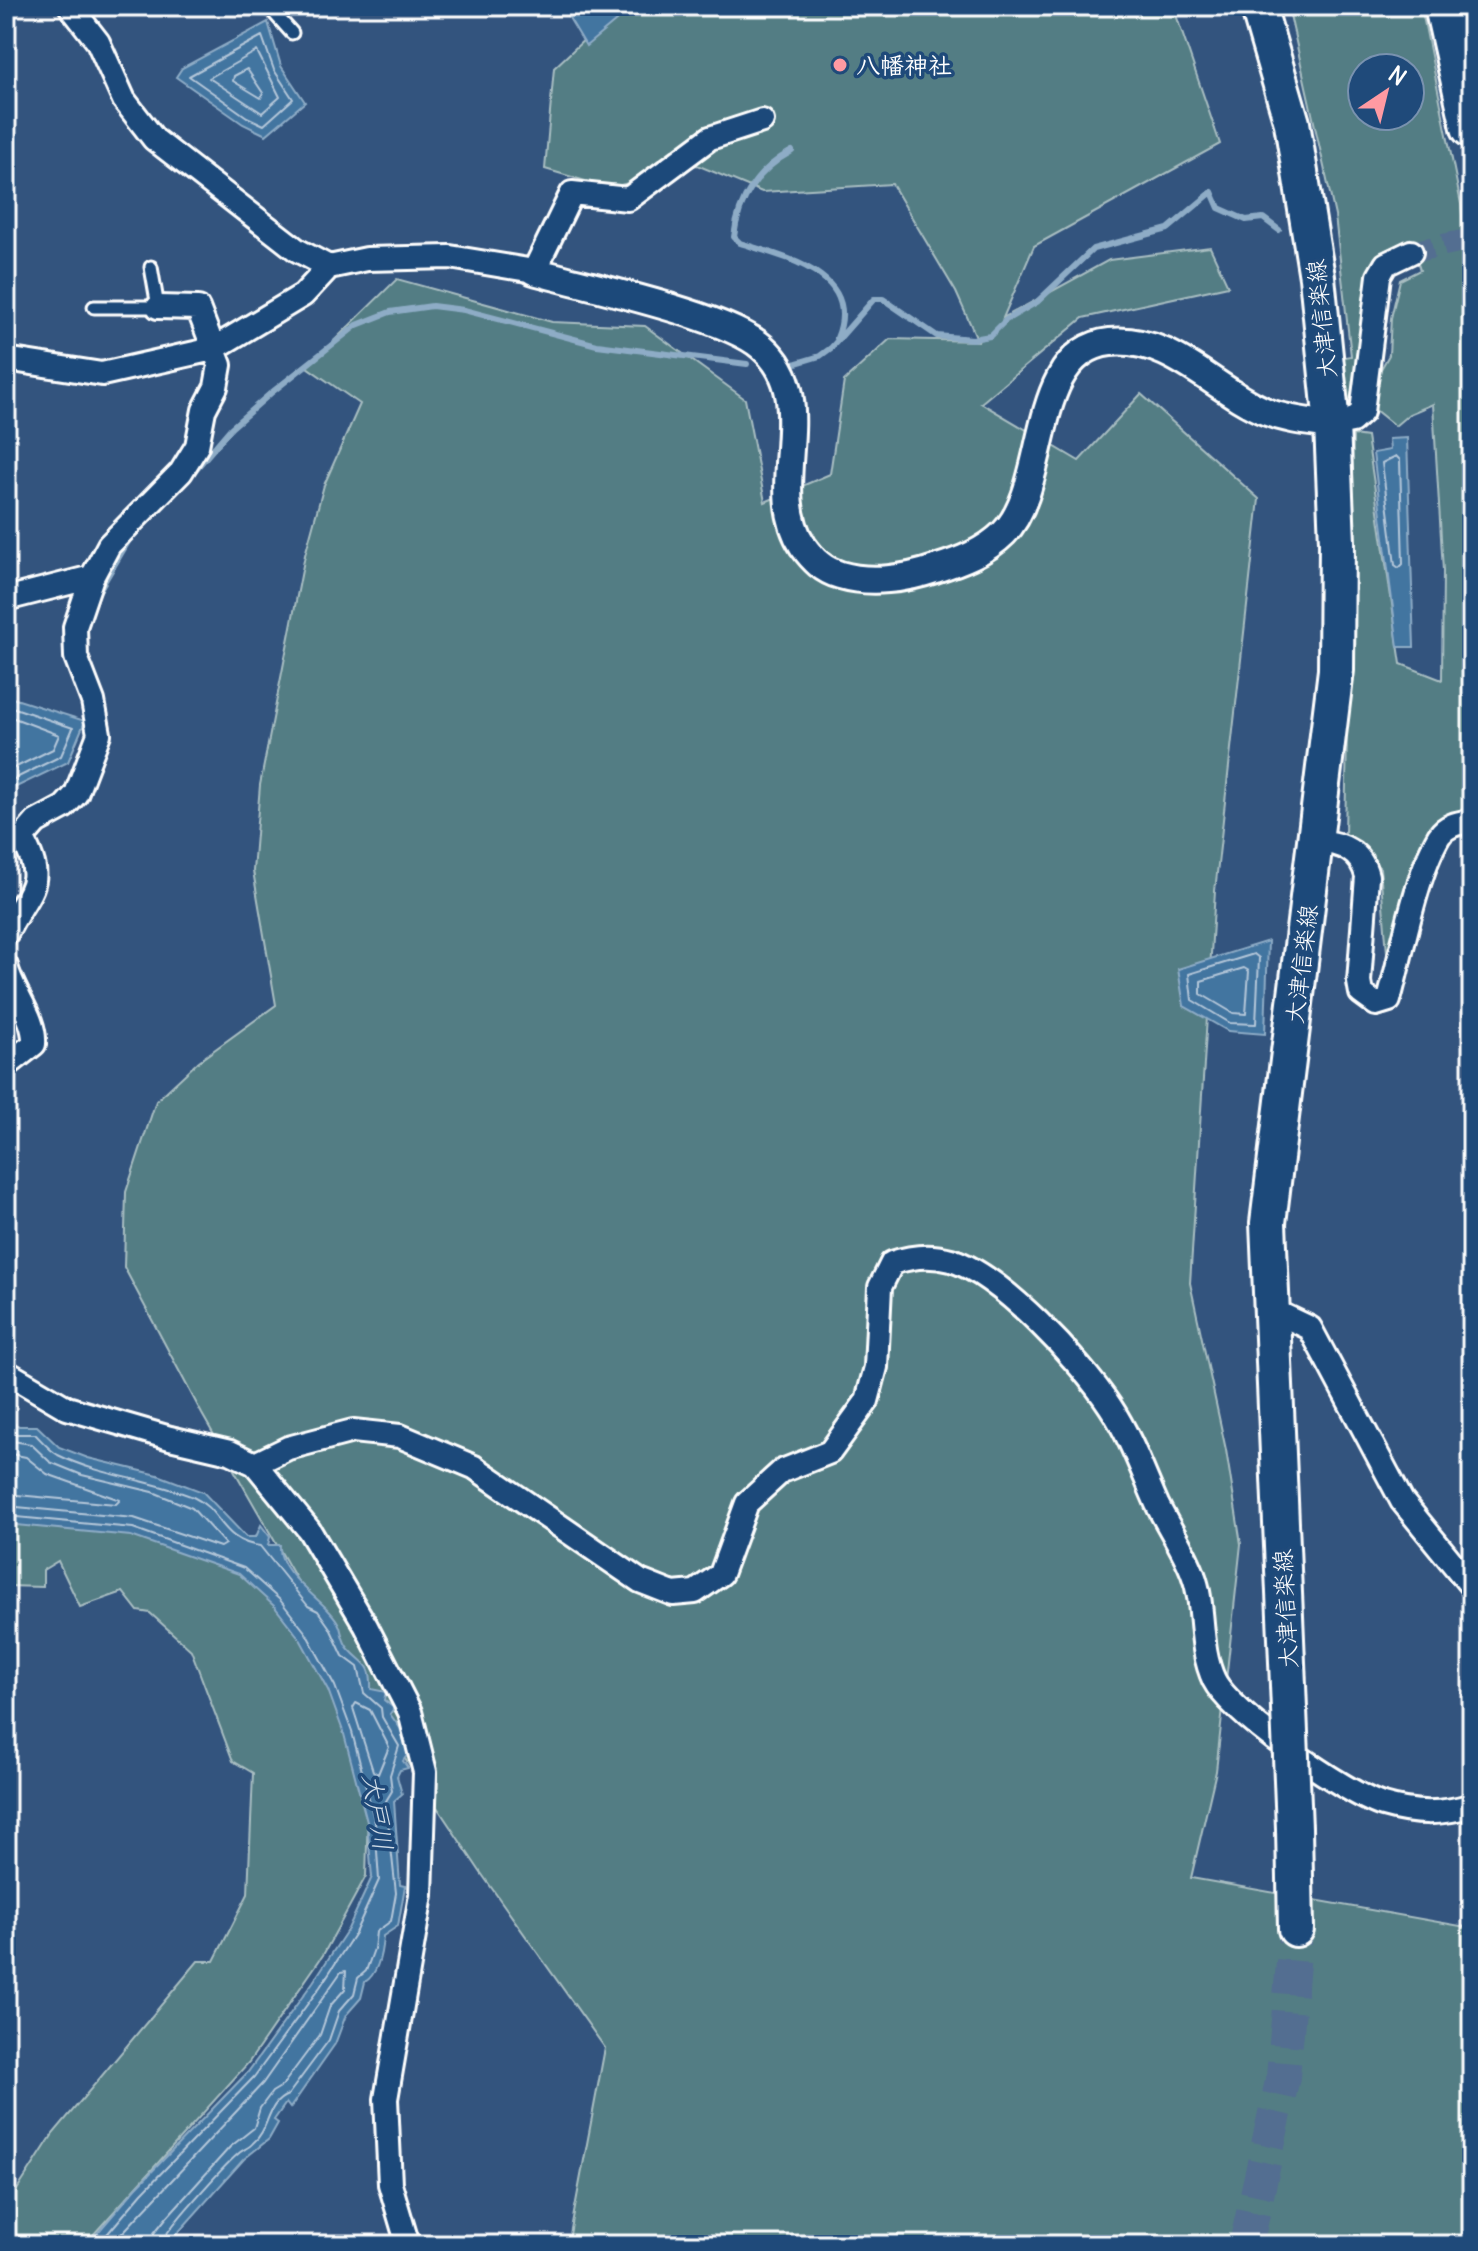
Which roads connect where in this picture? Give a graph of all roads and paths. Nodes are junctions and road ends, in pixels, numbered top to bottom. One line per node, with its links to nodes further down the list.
1 (70, 6): 10 (street)
2 (268, 6): 5 (lane)
3 (1258, 6): 16 (main road, 大津信楽線)
4 (1445, 6): 7 (highway)
5 (292, 33)
6 (762, 121): 11 (street)
7 (1472, 127)
8 (1411, 252): 16 (street)
9 (151, 267): 13 (lane)
10 (329, 267): 11 (street); 14 (street)
11 (534, 271): 16 (street)
12 (94, 307): 13 (lane)
13 (158, 307): 14 (street)
14 (213, 349): 15 (street); 17 (street)
15 (6, 359)
16 (1332, 425): 20 (main road, 大津信楽線)
17 (92, 577): 18 (street); 21 (street)
18 (6, 599)
19 (1472, 821): 20 (street)
20 (1317, 841): 24 (main road, 大津信楽線)
21 (6, 934)
22 (6, 966): 23 (street)
23 (6, 1066)
24 (1270, 1309): 27 (street); 29 (main road, 大津信楽線, bridge)
25 (6, 1372): 26 (street)
26 (255, 1464): 28 (street); 30 (street)
27 (1472, 1587)
28 (1472, 1805)
29 (1296, 1929)
30 (408, 2245)

